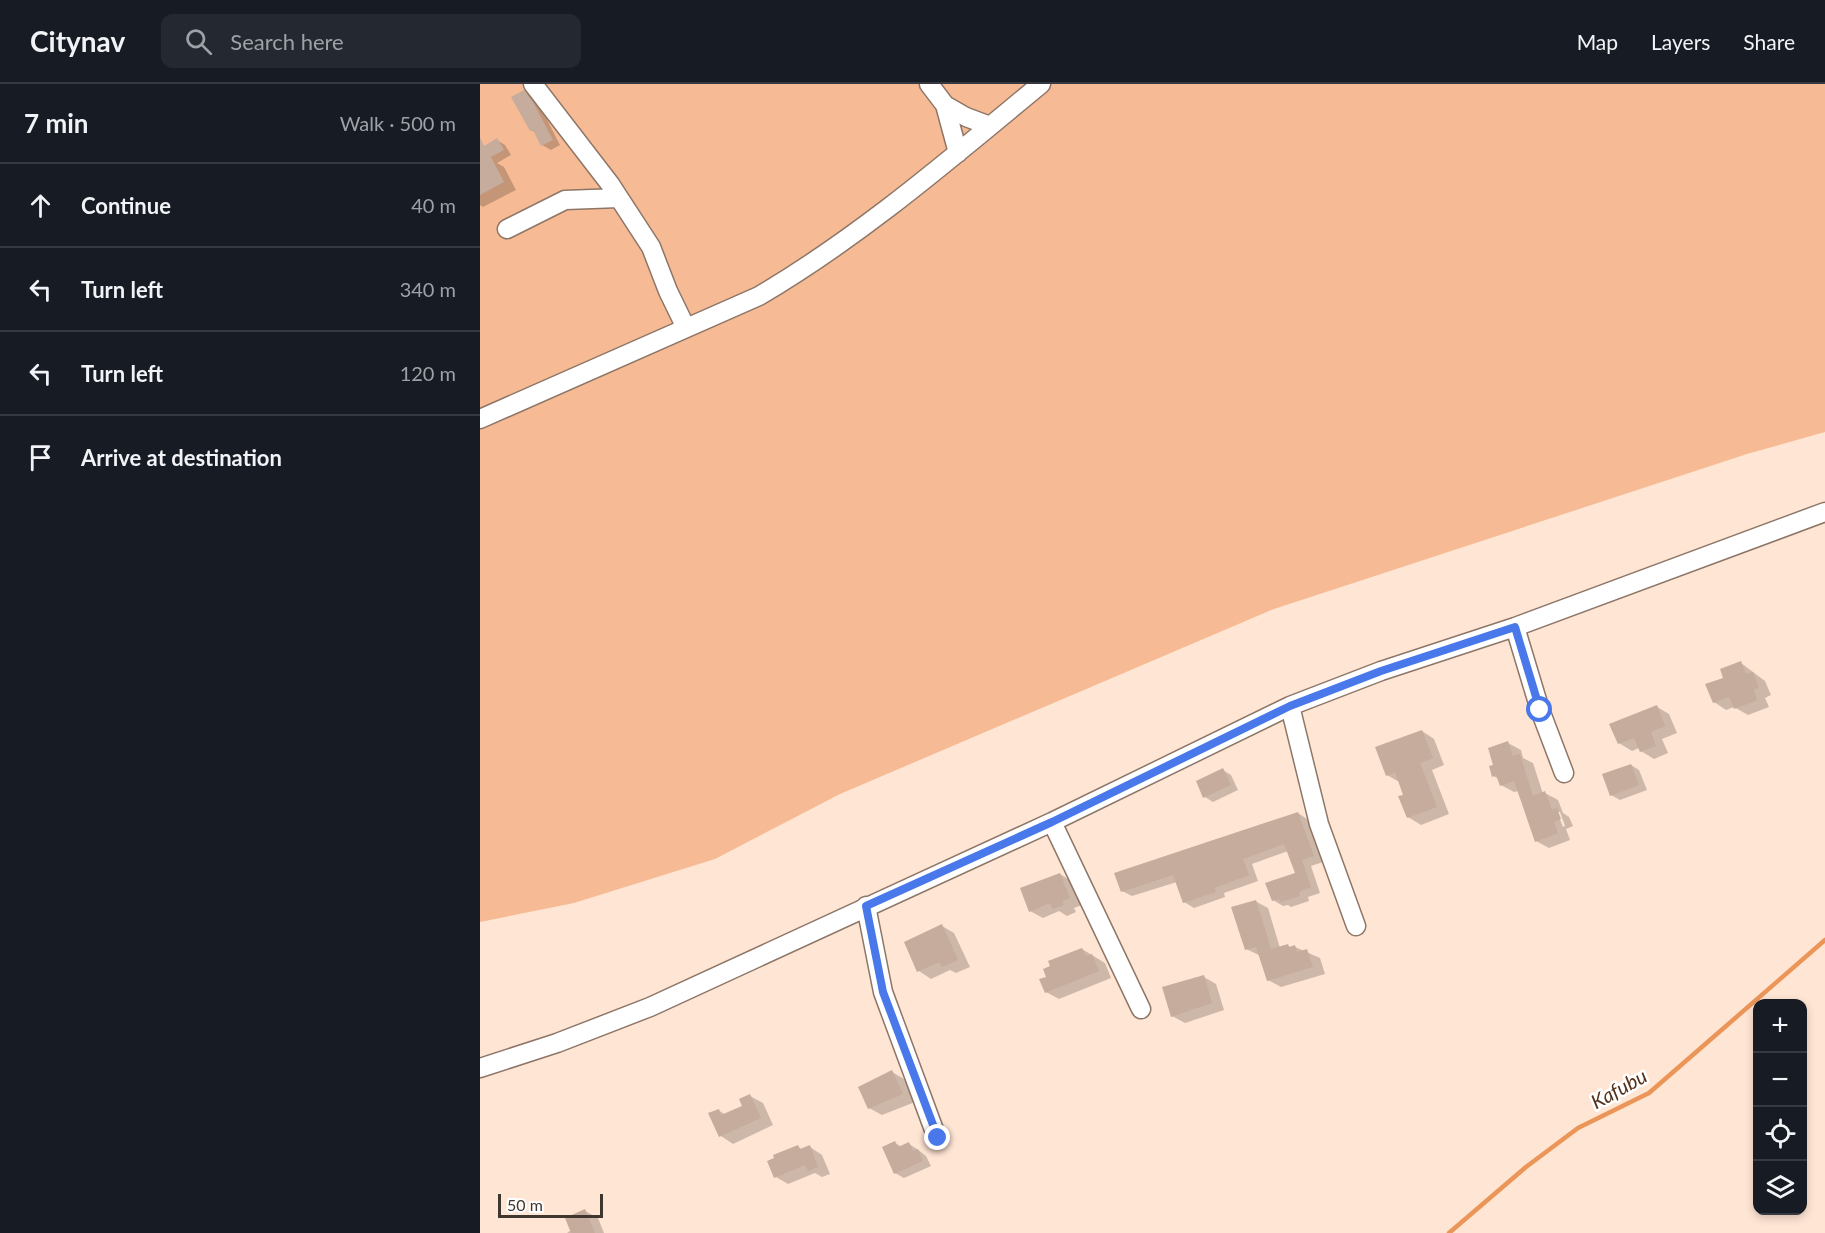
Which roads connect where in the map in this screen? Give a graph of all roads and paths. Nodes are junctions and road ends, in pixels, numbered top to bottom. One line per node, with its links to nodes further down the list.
1 (533, 84): 7 (street)
2 (929, 84): 4 (street)
3 (1041, 84): 5 (street)
4 (945, 105): 5 (street); 6 (street)
5 (990, 126): 6 (street)
6 (958, 153): 9 (street)
7 (619, 198): 8 (street); 9 (street)
8 (507, 229)
9 (686, 328): 10 (street)
10 (480, 419)
11 (1825, 512): 12 (street)
12 (1515, 627): 13 (street); 14 (street)
13 (1290, 706): 15 (street); 17 (street)
14 (1564, 774)
15 (1052, 822): 16 (street); 18 (street)
16 (866, 906): 19 (street); 20 (street)
17 (1356, 926)
18 (1141, 1009)
19 (480, 1068)
20 (938, 1138)

